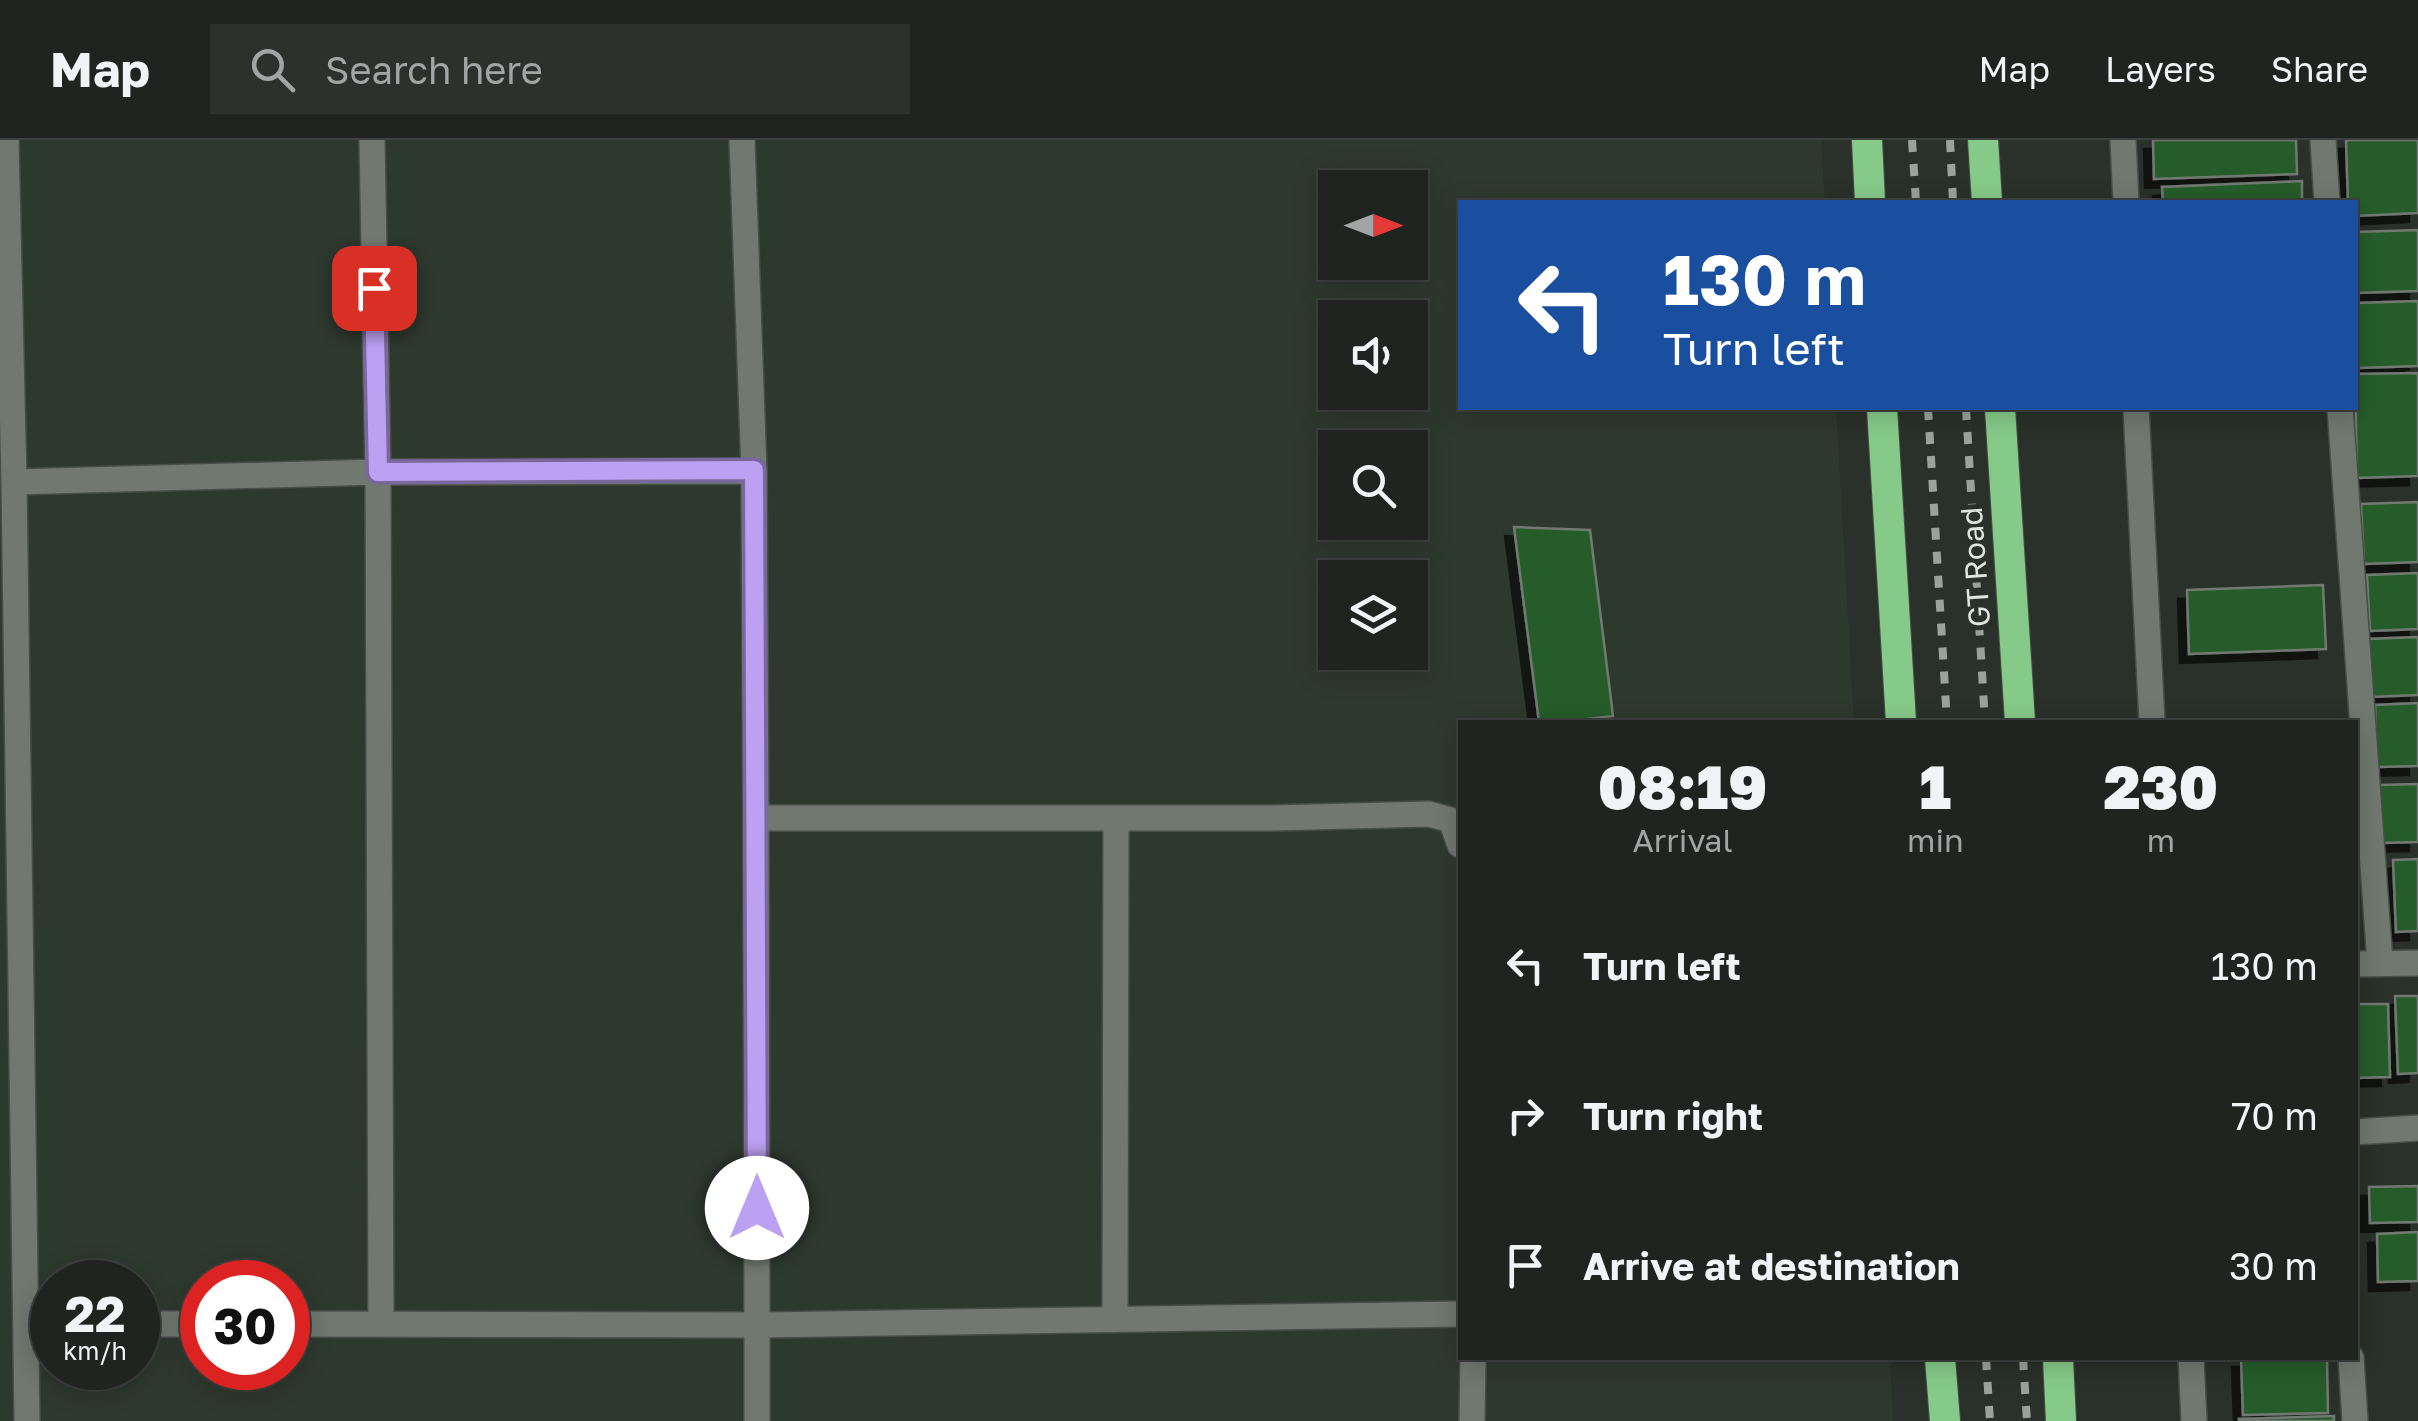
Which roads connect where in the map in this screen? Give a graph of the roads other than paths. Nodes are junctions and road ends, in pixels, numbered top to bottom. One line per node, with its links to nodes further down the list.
1 (6, 140): 18 (street)
2 (372, 140): 17 (street)
3 (742, 140): 16 (street)
4 (1867, 140): 8 (highway)
5 (1983, 140): 9 (highway)
6 (2123, 140): 10 (street)
7 (2322, 140): 11 (street)
8 (1870, 200)
9 (1987, 200)
10 (2126, 200)
11 (2326, 200)
12 (1882, 410): 19 (highway)
13 (2000, 410): 20 (highway, GT Road)
14 (2136, 410): 21 (street)
15 (2340, 410): 22 (street)
16 (754, 470): 17 (street); 24 (street)
17 (378, 472): 18 (street); 36 (street)
18 (14, 482): 33 (street)
19 (1901, 720)
20 (2020, 720)
21 (2152, 720)
22 (2355, 720)
23 (2358, 779): 28 (street)
24 (756, 818): 25 (street); 37 (street)
25 (1116, 818): 26 (street); 32 (street)
26 (1458, 839)
27 (2418, 963): 28 (street)
28 (2367, 964)
29 (2418, 1128): 30 (street)
30 (2358, 1132)
31 (1458, 1314): 32 (street)
32 (1114, 1319): 37 (street)
33 (26, 1324): 34 (street); 43 (street)
34 (30, 1324)
35 (310, 1324): 36 (street)
36 (381, 1324): 37 (street)
37 (757, 1325): 44 (street)
38 (1473, 1360): 45 (street)
39 (1940, 1360): 46 (highway)
40 (2058, 1360): 47 (highway)
41 (2191, 1360): 48 (street)
42 (2350, 1360): 49 (street)
43 (28, 1421)
44 (757, 1421)
45 (1472, 1421)
46 (1945, 1421)
47 (2061, 1421)
48 (2194, 1421)
49 (2355, 1421)

